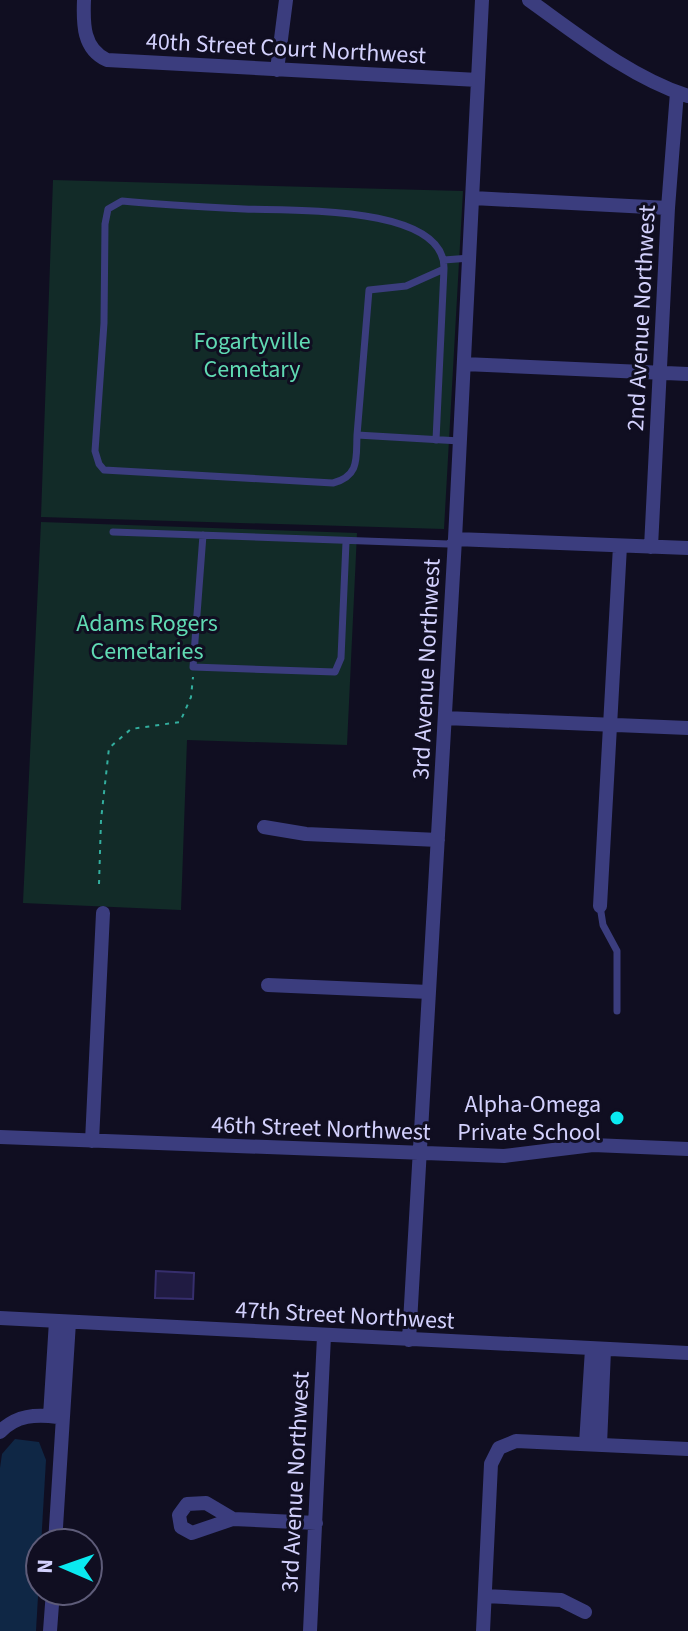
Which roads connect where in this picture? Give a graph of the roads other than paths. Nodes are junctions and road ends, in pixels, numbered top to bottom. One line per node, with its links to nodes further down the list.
1 (84, 0): 5 (street, 40th Street Court Northwest)
2 (286, 0): 5 (street)
3 (482, 0): 6 (street, 3rd Avenue Northwest)
4 (529, 0): 7 (street)
5 (277, 70): 6 (street, 40th Street Court Northwest)
6 (478, 80): 8 (street, 3rd Avenue Northwest)
7 (682, 94): 9 (street, 2nd Avenue Northwest)
8 (473, 198): 9 (street); 10 (street, 3rd Avenue Northwest)
9 (668, 208): 14 (street, 2nd Avenue Northwest)
10 (470, 258): 11 (lane); 13 (street, 3rd Avenue Northwest)
11 (444, 260): 12 (lane); 16 (lane)
12 (444, 269): 16 (lane); 17 (lane)
13 (464, 364): 14 (street); 18 (street, 3rd Avenue Northwest)
14 (659, 373): 15 (street); 24 (street, 2nd Avenue Northwest)
15 (688, 374)
16 (357, 435): 17 (lane)
17 (436, 440): 18 (lane)
18 (460, 441): 21 (street, 3rd Avenue Northwest)
19 (113, 532): 20 (lane)
20 (203, 535): 22 (lane); 22 (lane)
21 (455, 539): 22 (lane); 23 (street); 26 (street, 3rd Avenue Northwest)
22 (346, 542)
23 (620, 546): 24 (street); 27 (street)
24 (651, 547): 25 (street)
25 (688, 548)
26 (445, 718): 27 (street); 30 (street, 3rd Avenue Northwest)
27 (610, 724): 28 (street); 31 (street)
28 (688, 728)
29 (264, 827): 30 (street)
30 (438, 840): 34 (street, 3rd Avenue Northwest)
31 (600, 906): 35 (lane)
32 (103, 913): 37 (street)
33 (268, 985): 34 (street)
34 (429, 992): 39 (street, 3rd Avenue Northwest)
35 (617, 1011)
36 (0, 1137): 37 (street, 46th Street Northwest)
37 (92, 1141): 39 (street, 46th Street Northwest)
38 (688, 1149): 39 (street, 46th Street Northwest)
39 (419, 1154): 43 (street, 3rd Avenue Northwest)
40 (0, 1318): 41 (street, 47th Street Northwest)
41 (62, 1321): 42 (street, 47th Street Northwest); 46 (street)
42 (324, 1336): 43 (street, 47th Street Northwest); 51 (street, 3rd Avenue Northwest)
43 (409, 1340): 44 (street, 47th Street Northwest)
44 (598, 1350): 45 (street, 47th Street Northwest); 48 (street)
45 (688, 1353)
46 (56, 1417): 47 (street); 52 (street)
47 (0, 1432)
48 (593, 1444): 49 (street); 53 (street)
49 (688, 1449)
50 (233, 1519): 51 (street)
51 (316, 1523): 57 (street, 3rd Avenue Northwest)
52 (55, 1527)
53 (485, 1596): 55 (street); 58 (street)
54 (52, 1607): 56 (street)
55 (585, 1612)
56 (50, 1631)
57 (310, 1631)
58 (483, 1631)

